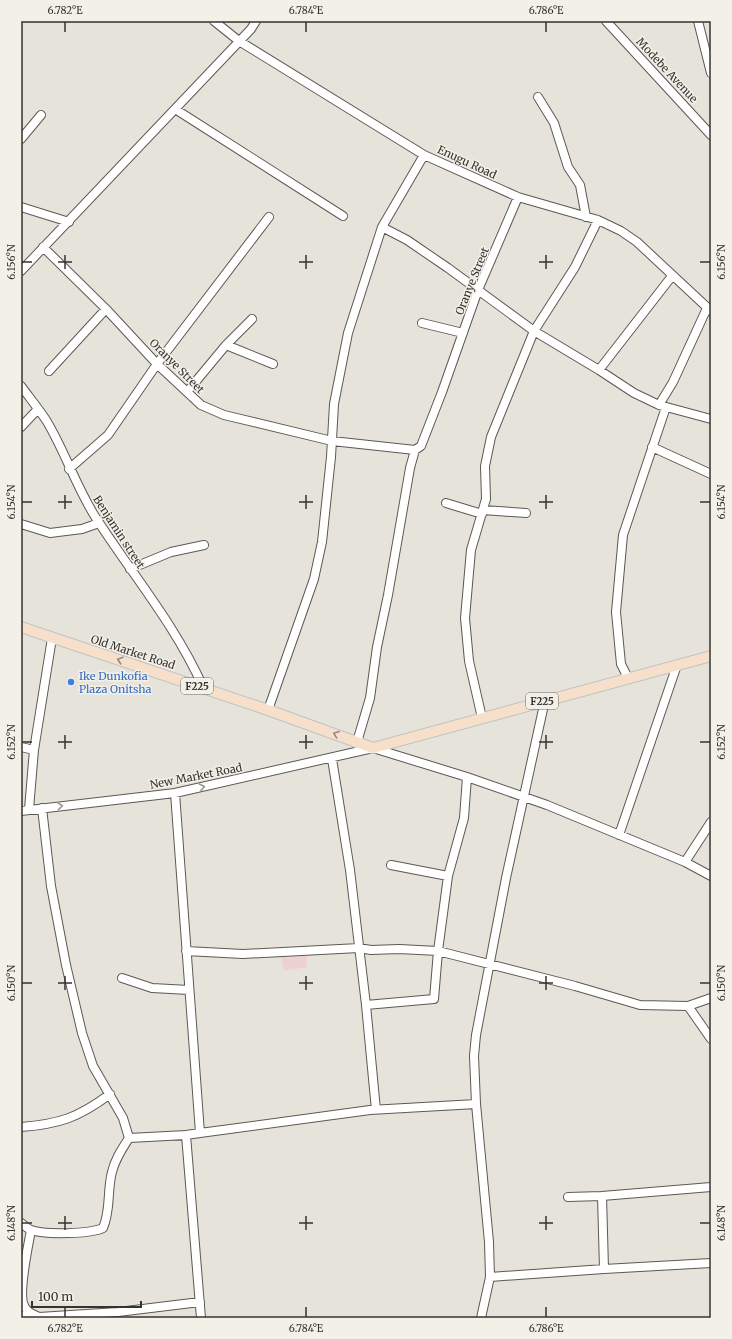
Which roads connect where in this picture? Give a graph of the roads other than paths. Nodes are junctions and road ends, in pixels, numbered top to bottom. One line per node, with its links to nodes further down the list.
1 (214, 21): 5 (street, Enugu Road)
2 (256, 21): 5 (street)
3 (606, 21): 10 (street, Modebe Avenue)
4 (698, 21): 6 (street)
5 (239, 41): 8 (street); 12 (street, Enugu Road)
6 (711, 73)
7 (538, 97): 17 (street)
8 (175, 109): 15 (street); 19 (street)
9 (41, 115): 11 (street)
10 (711, 135)
11 (21, 139)
12 (424, 155): 13 (street, Enugu Road); 20 (street)
13 (518, 197): 17 (street, Enugu Road); 24 (street, Oranye Street)
14 (21, 207): 19 (street)
15 (343, 216)
16 (269, 217): 32 (street)
17 (586, 217): 18 (street, Enugu Road)
18 (598, 220): 23 (street, Enugu Road); 29 (street)
19 (69, 222): 21 (street)
20 (382, 227): 24 (street); 42 (street)
21 (43, 247): 22 (street); 25 (street, Oranye Street)
22 (21, 272)
23 (672, 276): 26 (street, Enugu Road); 34 (street)
24 (478, 290): 29 (street); 30 (street, Oranye Street)
25 (106, 310): 32 (street, Oranye Street); 35 (street)
26 (709, 310): 38 (street)
27 (252, 319): 31 (street)
28 (422, 323): 30 (street)
29 (534, 330): 34 (street); 48 (street)
30 (463, 333): 44 (street, Oranye Street)
31 (226, 345): 33 (street); 37 (street)
32 (157, 364): 37 (street, Oranye Street); 45 (street)
33 (273, 364)
34 (599, 370): 38 (street)
35 (49, 371)
36 (21, 386): 39 (street, Benjamin street)
37 (187, 392): 42 (street, Oranye Street)
38 (663, 406): 40 (street); 43 (street)
39 (38, 409): 41 (street); 45 (street, Benjamin street)
40 (711, 419)
41 (21, 426)
42 (332, 441): 44 (street, Oranye Street); 61 (street)
43 (652, 447): 46 (street); 58 (street)
44 (415, 450): 63 (street)
45 (69, 469): 50 (street, Benjamin street)
46 (711, 474)
47 (446, 503): 48 (street)
48 (482, 512): 49 (street); 62 (street)
49 (526, 513)
50 (99, 523): 51 (street); 53 (street, Benjamin street)
51 (21, 524)
52 (204, 545): 53 (street)
53 (130, 569): 59 (street, Benjamin street)
54 (21, 627): 55 (main road, Old Market Road / F225)
55 (52, 638): 59 (main road, Old Market Road / F225, one-way to 55); 66 (street)
56 (711, 656): 57 (main road, F225)
57 (677, 665): 58 (main road, F225); 74 (street)
58 (628, 678): 60 (main road, F225)
59 (203, 687): 61 (main road, Old Market Road / F225)
60 (545, 700): 62 (main road, F225); 70 (street)
61 (268, 710): 63 (main road, Old Market Road / F225, one-way to 61)
62 (482, 718): 65 (main road, F225)
63 (357, 742): 65 (main road, Old Market Road / F225)
64 (21, 747): 66 (street)
65 (373, 748): 67 (street, New Market Road); 68 (street)
66 (34, 750): 72 (street)
67 (332, 759): 69 (street, New Market Road, one-way to 67); 79 (street)
68 (467, 777): 70 (street); 77 (street)
69 (175, 793): 71 (street, New Market Road, one-way to 69); 80 (street)
70 (524, 798): 74 (street); 82 (street)
71 (42, 808): 72 (street, New Market Road); 89 (street)
72 (25, 810)
73 (711, 822): 75 (street)
74 (619, 835): 75 (street)
75 (685, 862): 78 (street)
76 (391, 865): 77 (street)
77 (448, 876): 81 (street)
78 (711, 876)
79 (359, 948): 80 (street); 81 (street); 86 (street)
80 (186, 950): 84 (street)
81 (438, 951): 82 (street); 86 (street)
82 (489, 965): 87 (street); 90 (street)
83 (122, 978): 84 (street)
84 (189, 990): 93 (street)
85 (711, 998): 87 (street)
86 (366, 1005): 91 (street)
87 (688, 1006): 88 (street)
88 (711, 1039)
89 (110, 1094): 92 (street); 95 (street)
90 (476, 1104): 91 (street); 103 (street)
91 (376, 1110): 93 (street)
92 (21, 1128)
93 (200, 1133): 94 (street)
94 (186, 1135): 95 (street); 104 (street)
95 (129, 1138): 100 (street)
96 (711, 1187): 97 (street)
97 (602, 1196): 98 (street); 102 (street)
98 (568, 1197)
99 (21, 1222): 100 (street)
100 (31, 1230): 105 (street)
101 (711, 1263): 102 (street)
102 (604, 1269): 103 (street)
103 (490, 1277): 108 (street)
104 (200, 1302): 105 (street); 107 (street)
105 (29, 1312): 106 (street)
106 (21, 1318)
107 (201, 1318)
108 (481, 1318)

